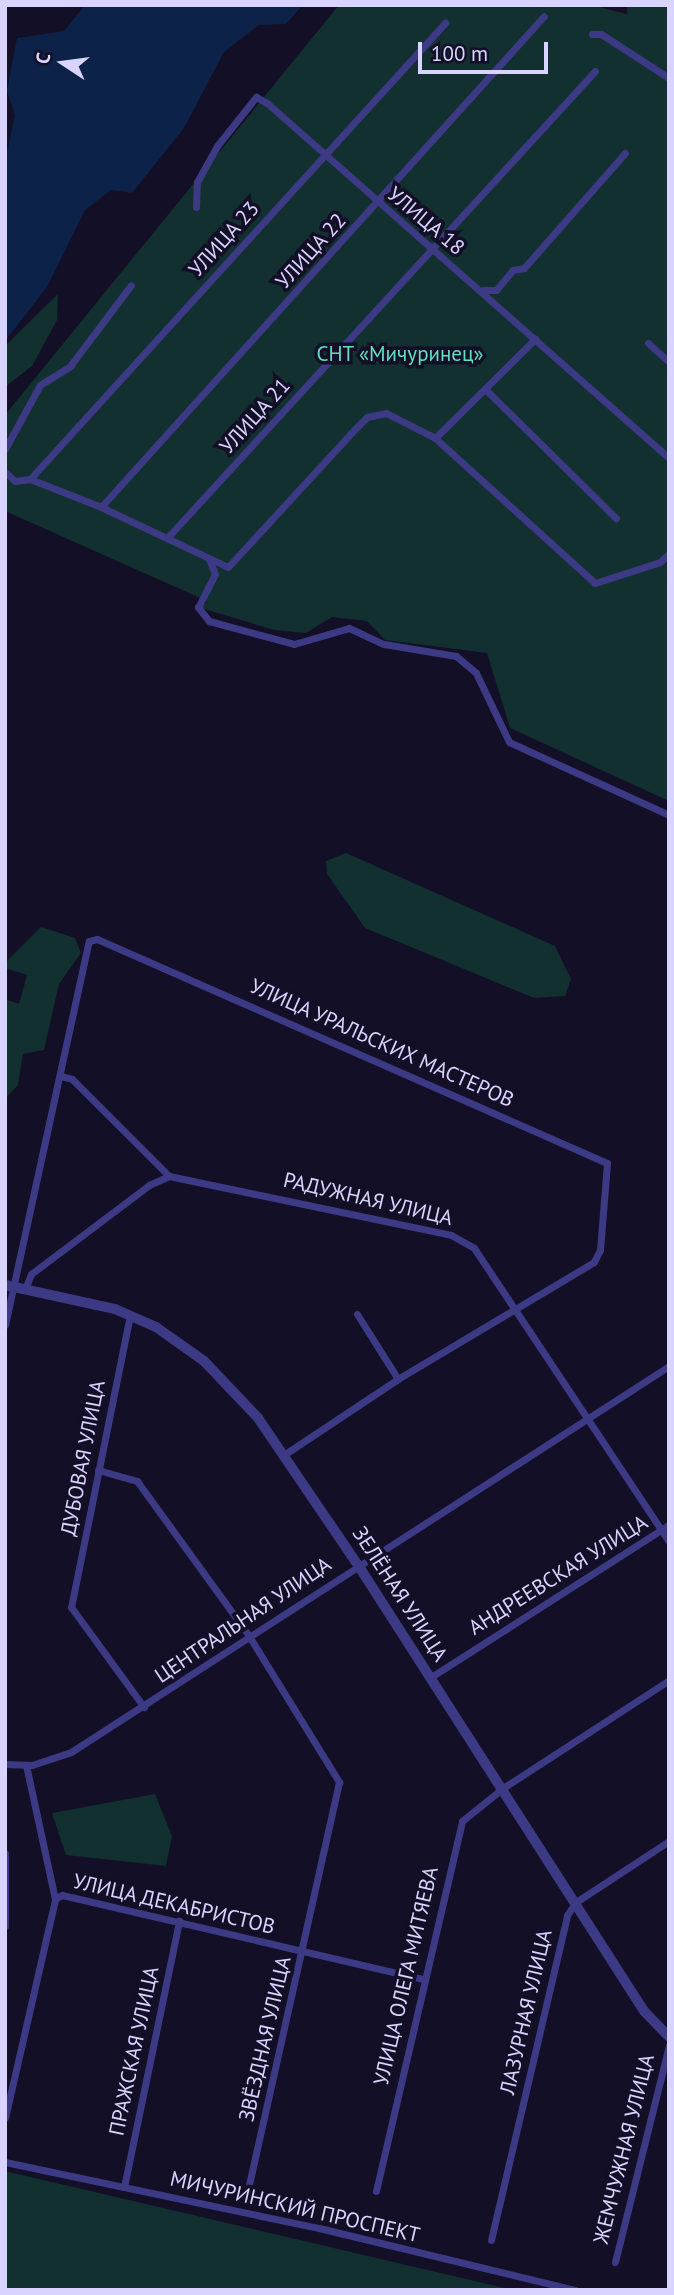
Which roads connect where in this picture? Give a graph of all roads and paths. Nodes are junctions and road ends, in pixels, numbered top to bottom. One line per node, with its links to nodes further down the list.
1 (544, 16): 8 (street, УЛИЦА 22)
2 (445, 23): 7 (street, УЛИЦА 23)
3 (592, 34): 5 (street)
4 (595, 71): 10 (street, УЛИЦА 21)
5 (669, 78)
6 (625, 153): 12 (street)
7 (323, 156): 8 (street, УЛИЦА 18); 9 (street, УЛИЦА 18); 21 (street, УЛИЦА 23)
8 (378, 204): 10 (street, УЛИЦА 18); 22 (street, УЛИЦА 22)
9 (196, 207)
10 (430, 249): 12 (street, УЛИЦА 18); 24 (street, УЛИЦА 21)
11 (131, 285): 18 (street)
12 (482, 290): 13 (street, УЛИЦА 18)
13 (535, 339): 16 (street); 19 (street, УЛИЦА 18)
14 (648, 343): 15 (street)
15 (669, 362)
16 (485, 389): 17 (street); 23 (street)
17 (435, 438): 25 (street); 26 (street)
18 (5, 449)
19 (669, 458)
20 (5, 472): 21 (street)
21 (30, 479): 22 (street)
22 (101, 507): 24 (street)
23 (615, 518)
24 (168, 537): 26 (street)
25 (669, 554)
26 (209, 559): 27 (street)
27 (669, 815)
28 (61, 1076): 29 (street); 30 (street); 32 (street, УЛИЦА УРАЛЬСКИХ МАСТЕРОВ)
29 (169, 1176): 31 (street); 32 (street, РАДУЖНАЯ УЛИЦА)
30 (9, 1285): 31 (street, ЗЕЛЁНАЯ УЛИЦА); 35 (street)
31 (25, 1289): 34 (street, ЗЕЛЁНАЯ УЛИЦА)
32 (514, 1311): 37 (street); 38 (street, РАДУЖНАЯ УЛИЦА)
33 (357, 1314): 37 (street)
34 (130, 1315): 39 (street, ЗЕЛЁНАЯ УЛИЦА); 40 (street, ДУБОВАЯ УЛИЦА)
35 (5, 1325)
36 (669, 1366): 38 (street, ЦЕНТРАЛЬНАЯ УЛИЦА)
37 (398, 1380): 39 (street)
38 (587, 1418): 42 (street, РАДУЖНАЯ УЛИЦА); 44 (street, ЦЕНТРАЛЬНАЯ УЛИЦА)
39 (285, 1454): 44 (street, ЗЕЛЁНАЯ УЛИЦА)
40 (98, 1470): 45 (street, ЗВЁЗДНАЯ УЛИЦА); 48 (street, ДУБОВАЯ УЛИЦА)
41 (669, 1525): 42 (street, АНДРЕЕВСКАЯ УЛИЦА)
42 (661, 1531): 43 (street, РАДУЖНАЯ УЛИЦА); 46 (street, АНДРЕЕВСКАЯ УЛИЦА)
43 (669, 1542)
44 (358, 1564): 45 (street, ЦЕНТРАЛЬНАЯ УЛИЦА); 46 (street, ЗЕЛЁНАЯ УЛИЦА)
45 (249, 1636): 48 (street, ЦЕНТРАЛЬНАЯ УЛИЦА); 58 (street, ЗВЁЗДНАЯ УЛИЦА)
46 (431, 1677): 51 (street, ЗЕЛЁНАЯ УЛИЦА)
47 (669, 1679): 51 (street, УЛИЦА ОЛЕГА МИТЯЕВА)
48 (144, 1707): 50 (street, ЦЕНТРАЛЬНАЯ УЛИЦА)
49 (5, 1764): 50 (street, ЦЕНТРАЛЬНАЯ УЛИЦА)
50 (26, 1765): 54 (street)
51 (503, 1788): 55 (street, ЗЕЛЁНАЯ УЛИЦА); 59 (street, УЛИЦА ОЛЕГА МИТЯЕВА)
52 (669, 1841): 55 (street)
53 (5, 1853): 57 (street)
54 (55, 1899): 56 (street, УЛИЦА ДЕКАБРИСТОВ); 62 (street, УЛИЦА ДЕКАБРИСТОВ)
55 (576, 1902): 60 (street, ЗЕЛЁНАЯ УЛИЦА); 67 (street, ЛАЗУРНАЯ УЛИЦА)
56 (179, 1922): 58 (street, УЛИЦА ДЕКАБРИСТОВ); 65 (street, ПРАЖСКАЯ УЛИЦА)
57 (5, 1926)
58 (304, 1951): 59 (street, УЛИЦА ДЕКАБРИСТОВ); 64 (street, ЗВЁЗДНАЯ УЛИЦА)
59 (423, 1979): 66 (street, УЛИЦА ОЛЕГА МИТЯЕВА)
60 (669, 2036)
61 (669, 2045): 68 (street, ЖЕМЧУЖНАЯ УЛИЦА)
62 (5, 2118)
63 (5, 2162): 65 (street, МИЧУРИНСКИЙ ПРОСПЕКТ)
64 (249, 2184)
65 (124, 2187): 69 (street, МИЧУРИНСКИЙ ПРОСПЕКТ)
66 (376, 2192)
67 (491, 2240)
68 (615, 2262)
69 (576, 2290)

